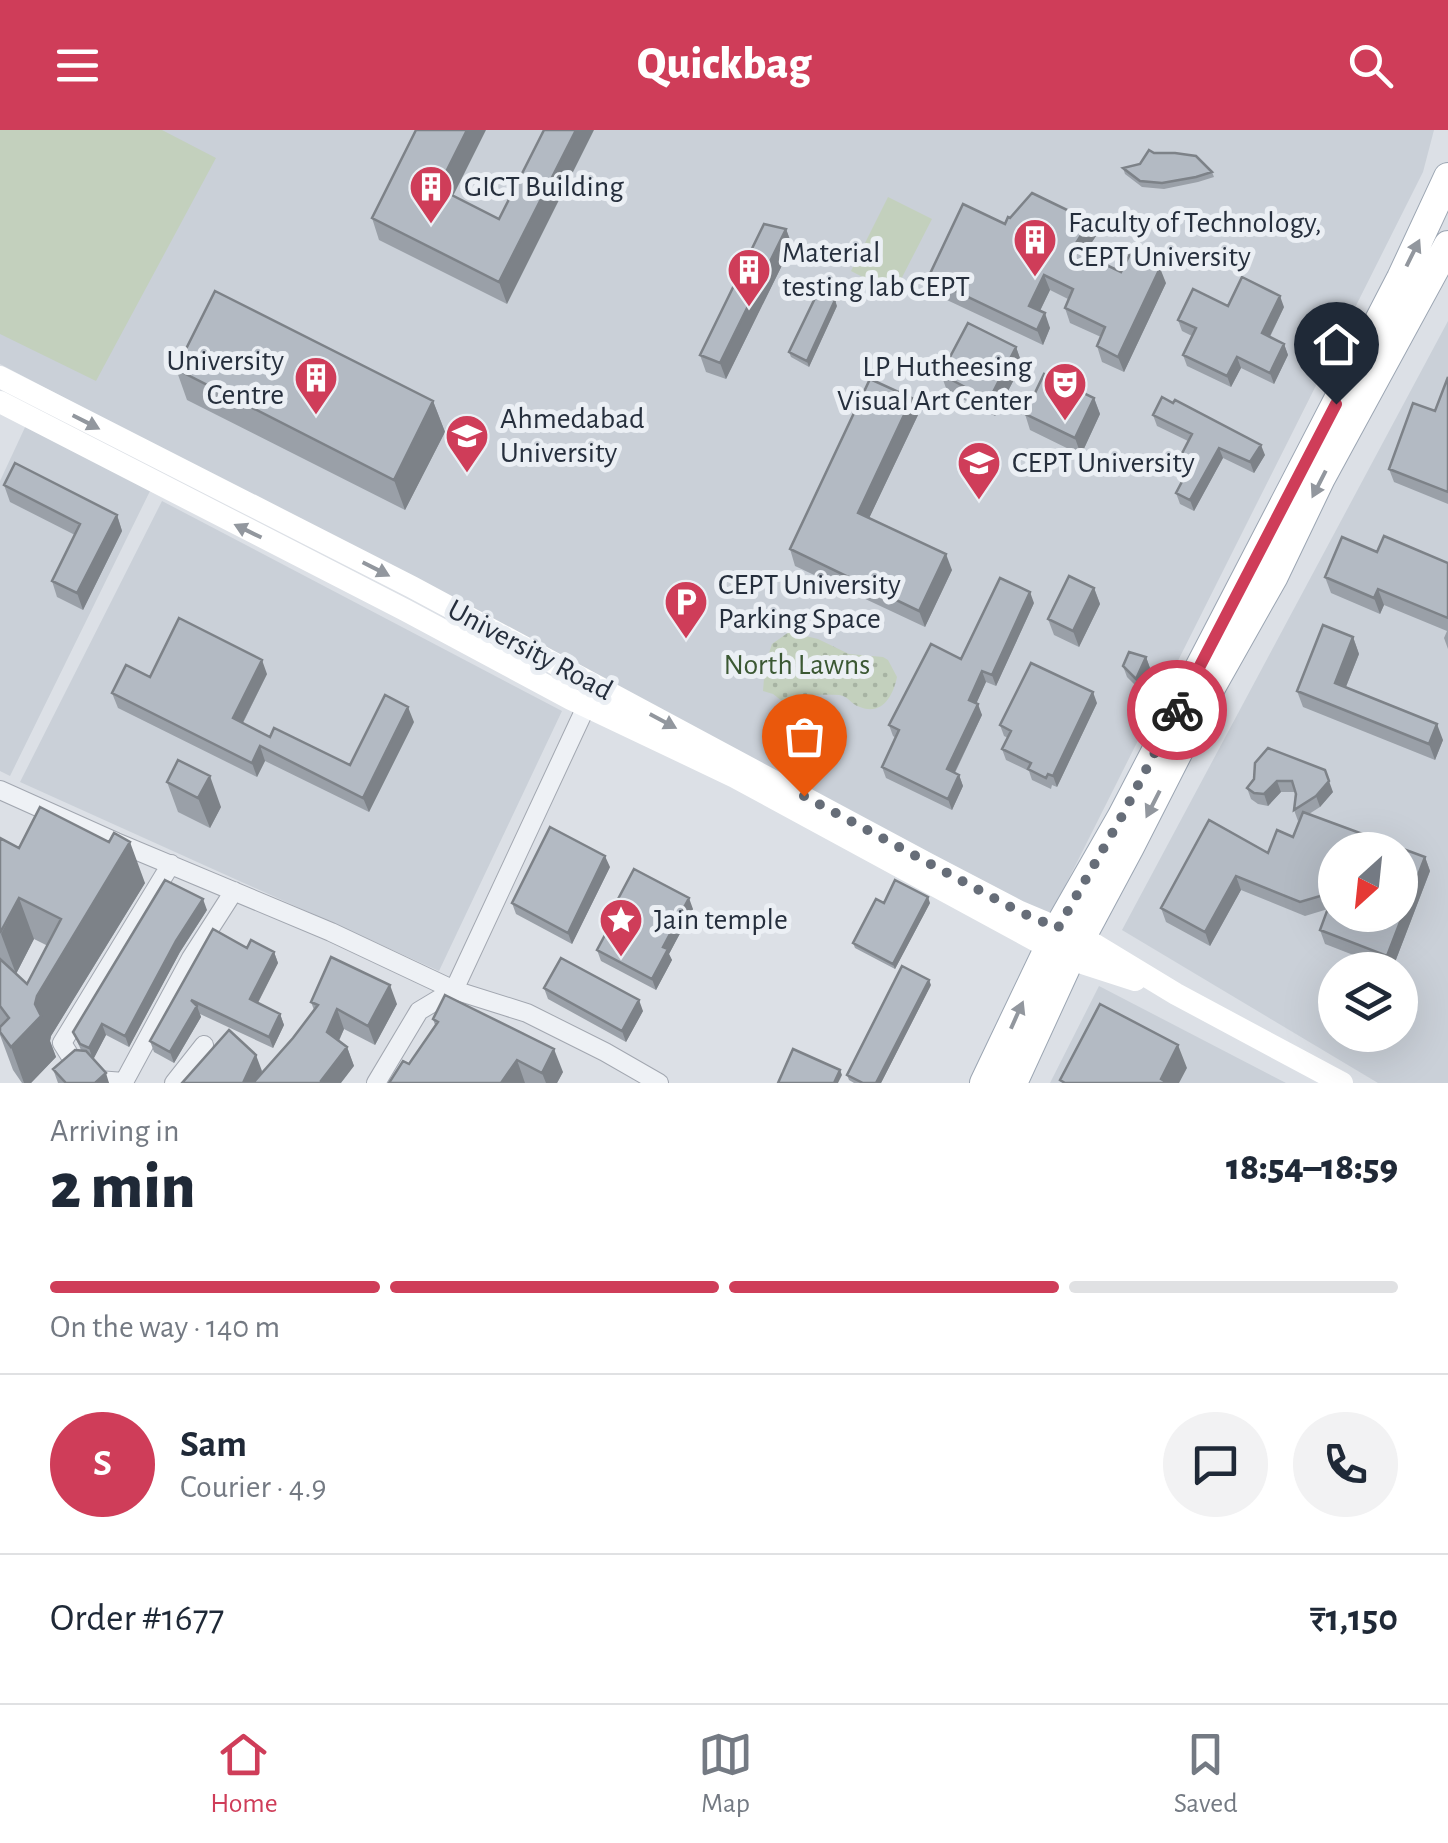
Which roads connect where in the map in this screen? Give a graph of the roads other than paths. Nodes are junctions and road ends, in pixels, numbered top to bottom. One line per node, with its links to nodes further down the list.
1 (1448, 177): 9 (main road, one-way to 1)
2 (1448, 245): 9 (main road, one-way to 9)
3 (0, 377): 5 (street, University Road, one-way to 5)
4 (0, 402): 5 (street, University Road, one-way to 4)
5 (591, 696): 9 (street, University Road); 10 (street)
6 (0, 790): 7 (street)
7 (171, 864): 8 (street); 12 (street)
8 (234, 891): 10 (street); 12 (street)
9 (1065, 943): 16 (main road, one-way to 9); 17 (main road); 18 (street, University Road)
10 (454, 990): 14 (street); 15 (street)
11 (204, 1046): 13 (street)
12 (82, 1081)
13 (174, 1083)
14 (376, 1083)
15 (658, 1083)
16 (984, 1083)
17 (1013, 1083)
18 (1342, 1083)

